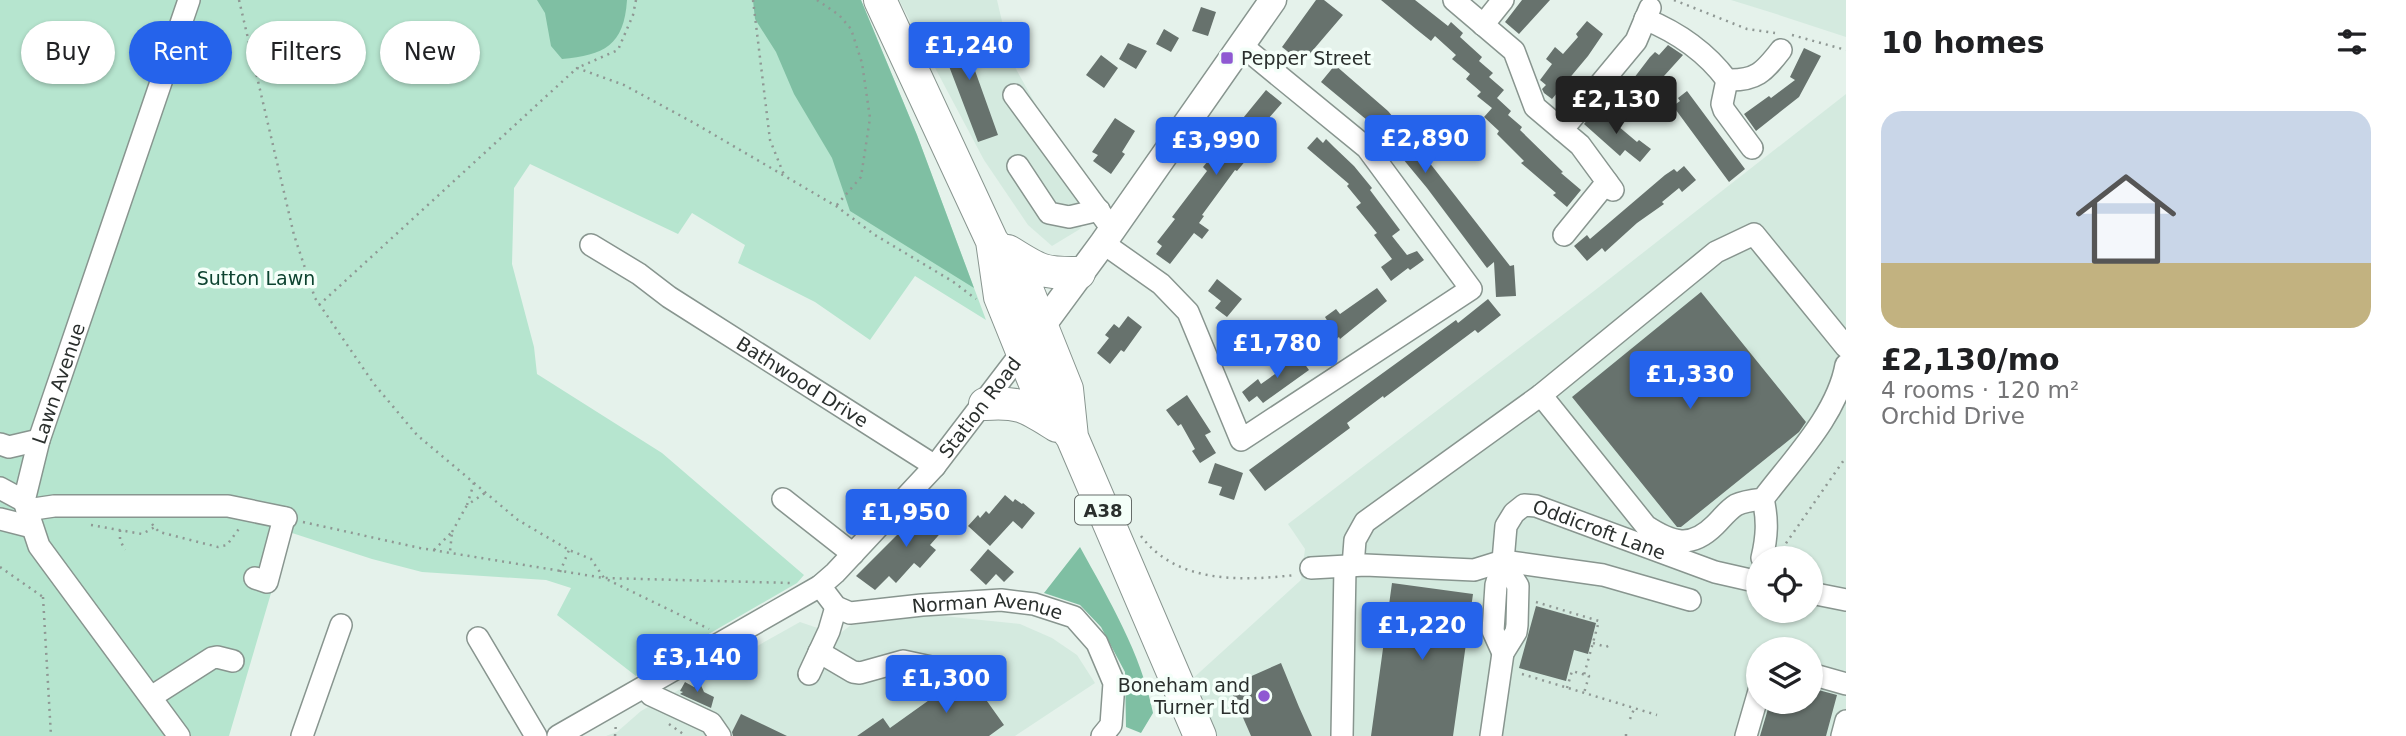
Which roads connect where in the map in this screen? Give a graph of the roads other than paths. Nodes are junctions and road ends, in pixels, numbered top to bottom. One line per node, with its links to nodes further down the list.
1 (189, 0): 26 (street, Lawn Avenue)
2 (880, 0): 16 (highway, A38)
3 (1273, 0): 7 (main road, Station Road)
4 (1454, 0): 6 (street)
5 (1503, 0): 6 (street)
6 (1483, 24): 11 (street)
7 (1241, 44): 14 (main road, Station Road); 14 (street)
8 (1781, 50): 9 (street)
9 (1727, 80): 11 (street); 12 (street)
10 (1014, 95): 14 (street)
11 (1562, 130): 15 (street)
12 (1752, 148)
13 (1017, 166): 14 (street)
14 (1105, 227): 18 (main road, Station Road)
15 (1564, 235)
16 (992, 241): 18 (highway); 19 (highway, A38); 21 (highway, A38)
17 (591, 245): 28 (street, Bathwood Drive)
18 (1079, 273): 19 (main road, Station Road)
19 (1042, 324): 21 (main road, Station Road); 25 (highway, A38)
20 (1846, 347): 23 (street)
21 (1023, 352): 24 (street, Station Road); 25 (highway, A38)
22 (1846, 365): 31 (street)
23 (1541, 395): 31 (street); 37 (street)
24 (985, 404): 25 (highway); 28 (street, Station Road)
25 (1073, 437): 66 (highway, A38)
26 (40, 440): 27 (street); 32 (street, Lawn Avenue)
27 (0, 444)
28 (934, 466): 35 (street, Station Road)
29 (0, 488): 32 (street)
30 (783, 499): 35 (street)
31 (1763, 499): 34 (street)
32 (28, 513): 33 (street); 40 (street); 56 (street)
33 (0, 519)
34 (1768, 546)
35 (853, 554): 41 (street, Station Road)
36 (1503, 561): 37 (street); 39 (street, Oddicroft Lane); 43 (street); 49 (street); 49 (street)
37 (1349, 566): 38 (street); 67 (street)
38 (1311, 568)
39 (1746, 576)
40 (255, 578)
41 (815, 590): 45 (street); 55 (street, Station Road)
42 (1823, 595): 44 (street)
43 (1690, 600)
44 (1846, 600)
45 (835, 607): 48 (street); 65 (street, Norman Avenue)
46 (341, 625): 61 (street)
47 (478, 638): 62 (street)
48 (819, 652): 51 (street); 52 (street)
49 (1503, 653): 68 (street)
50 (233, 661): 56 (street)
51 (945, 670)
52 (809, 674)
53 (1823, 677): 54 (street)
54 (1846, 684)
55 (645, 688): 59 (street, Station Road); 64 (street)
56 (152, 697): 60 (street)
57 (1752, 714): 69 (street)
58 (1846, 721): 70 (street)
59 (593, 728): 63 (street, Station Road)
60 (179, 736)
61 (302, 736)
62 (536, 736)
63 (558, 736)
64 (720, 736)
65 (1102, 736)
66 (1200, 736)
67 (1342, 736)
68 (1491, 736)
69 (1746, 736)
70 (1842, 736)

